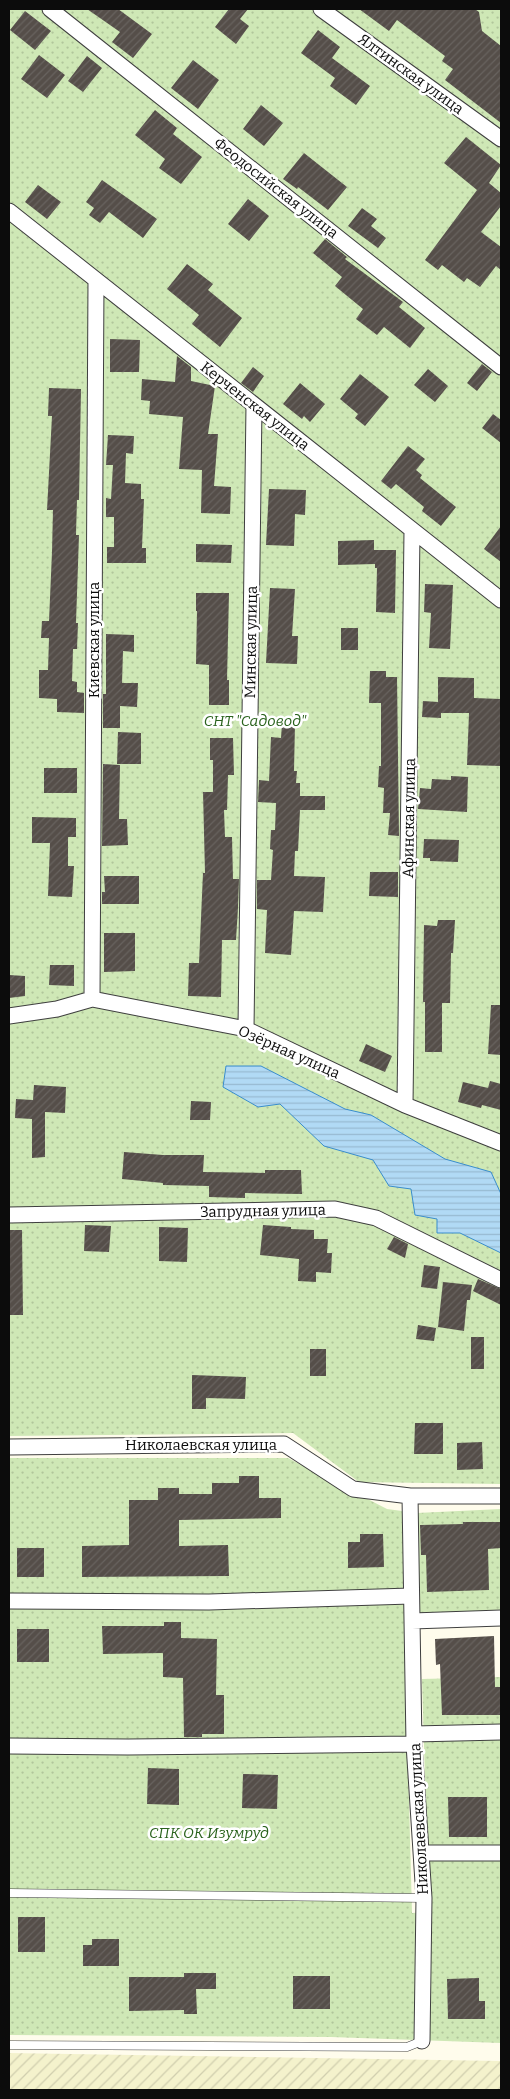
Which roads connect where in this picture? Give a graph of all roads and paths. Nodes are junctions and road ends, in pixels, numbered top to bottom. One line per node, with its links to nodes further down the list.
1 (50, 9): 6 (street, Феодосийская улица)
2 (321, 9): 3 (street, Ялтинская улица)
3 (501, 139)
4 (9, 211): 5 (street, Керченская улица)
5 (96, 281): 7 (street, Керченская улица); 10 (street, Киевская улица)
6 (501, 367)
7 (254, 405): 8 (street, Керченская улица); 12 (street, Минская улица)
8 (412, 531): 9 (street, Керченская улица); 13 (street, Афинская улица)
9 (501, 600)
10 (92, 999): 11 (street, Озёрная улица); 12 (street, Озёрная улица)
11 (9, 1016)
12 (246, 1029): 13 (street, Озёрная улица)
13 (405, 1105): 14 (street, Озёрная улица)
14 (501, 1143)
15 (9, 1215): 16 (street, Запрудная улица)
16 (501, 1280)
17 (9, 1446): 18 (street, Николаевская улица)
18 (410, 1496): 19 (street, Николаевская улица); 20 (street, Николаевская улица)
19 (501, 1496)
20 (411, 1596): 21 (street); 23 (street, Николаевская улица)
21 (9, 1601)
22 (501, 1618): 23 (street)
23 (412, 1621): 25 (street, Николаевская улица)
24 (501, 1732): 25 (street)
25 (414, 1739): 26 (street); 27 (street, Николаевская улица)
26 (9, 1746)
27 (421, 1853): 28 (street); 30 (street, Николаевская улица)
28 (501, 1853)
29 (9, 1893): 30 (lane)
30 (424, 1898): 31 (street, Николаевская улица)
31 (422, 2041): 32 (lane)
32 (9, 2044)

